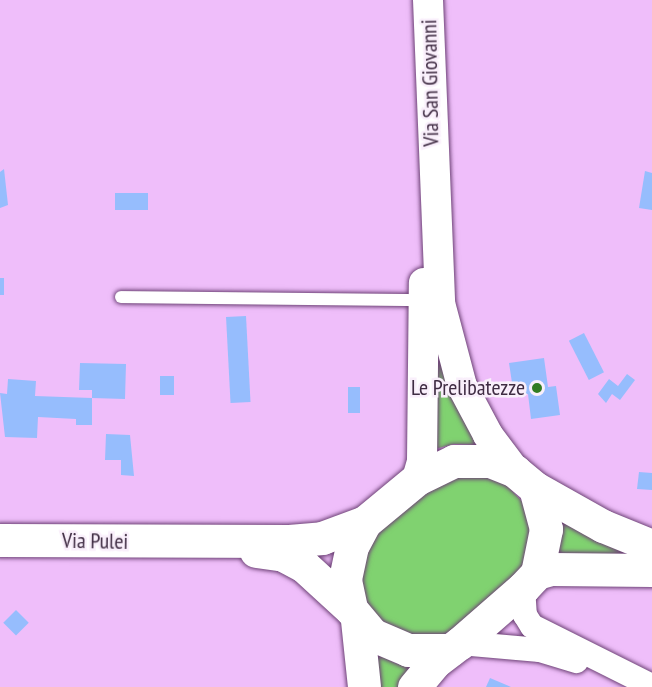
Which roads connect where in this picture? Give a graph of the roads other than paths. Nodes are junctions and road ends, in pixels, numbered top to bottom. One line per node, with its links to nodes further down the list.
1 (428, 0): 2 (street, Via San Giovanni)
2 (432, 166): 4 (street); 6 (street)
3 (121, 297): 4 (lane)
4 (423, 300): 5 (street)
5 (417, 479): 6 (main road); 7 (main road)
6 (525, 480): 10 (main road); 12 (main road)
7 (365, 522): 9 (main road); 13 (main road)
8 (0, 540): 9 (main road, Via Pulei)
9 (189, 543): 13 (main road)
10 (652, 546)
11 (652, 570): 12 (main road)
12 (530, 580): 14 (main road); 15 (street)
13 (354, 615): 14 (main road); 17 (main road)
14 (455, 647): 15 (street); 18 (main road)
15 (619, 672): 16 (street)
16 (652, 686)
17 (364, 687)
18 (414, 687)

